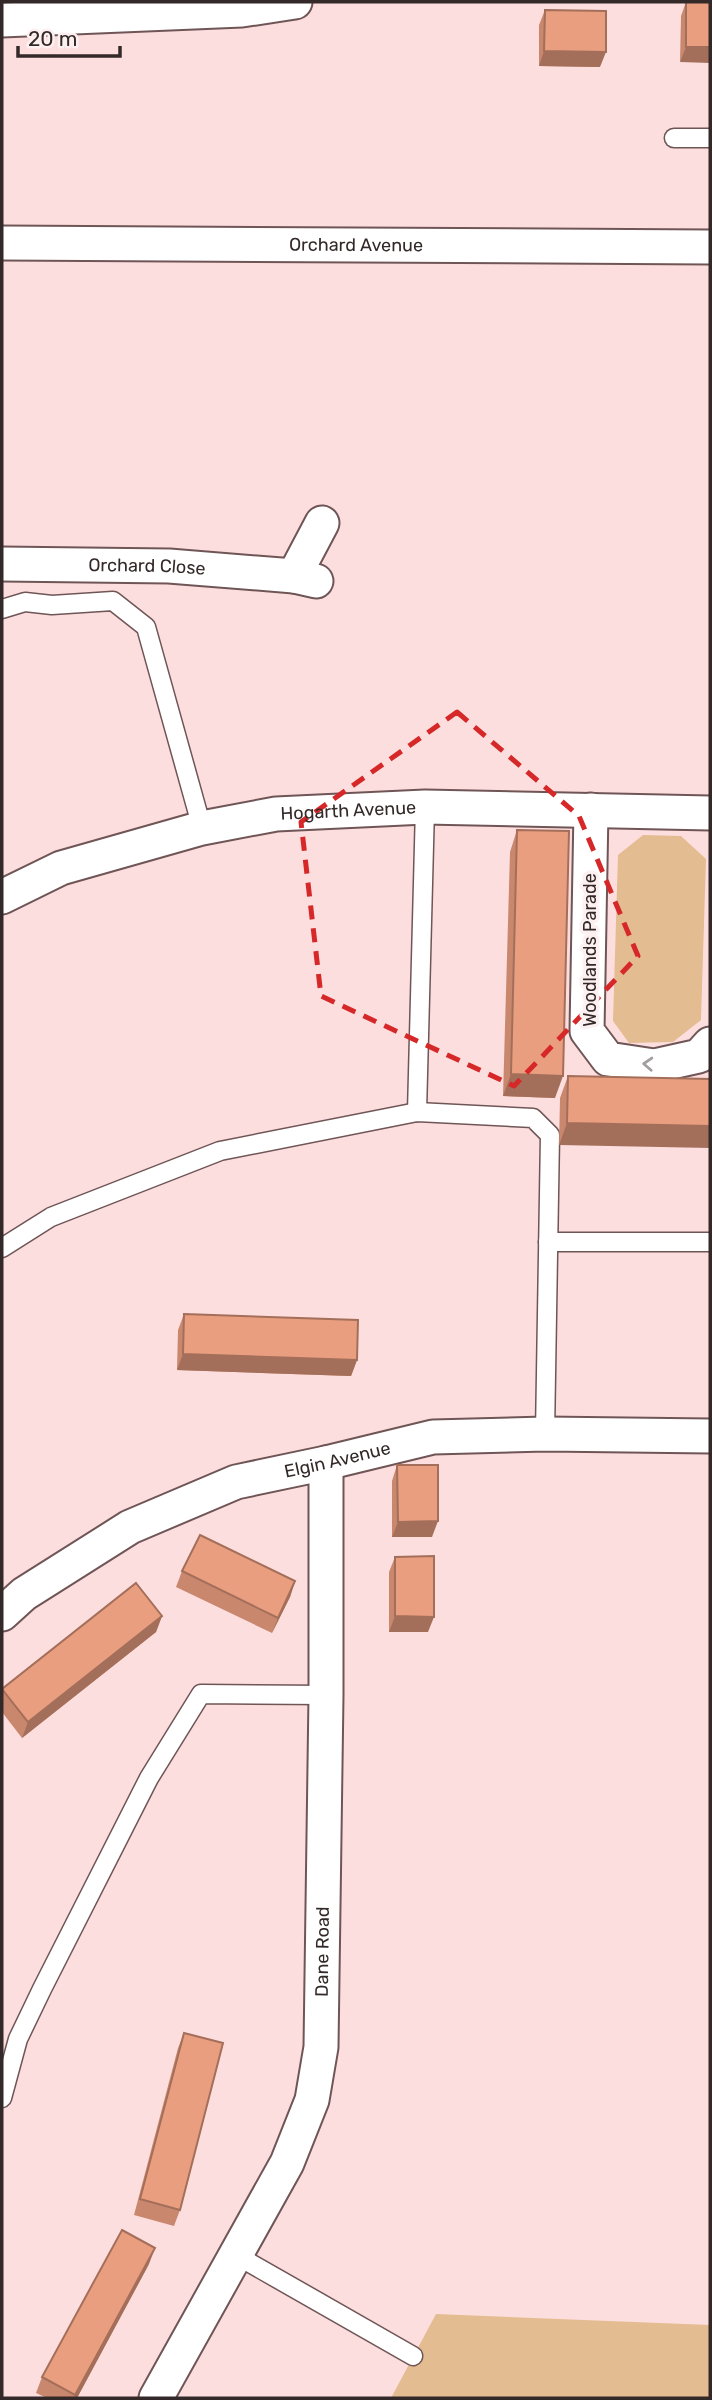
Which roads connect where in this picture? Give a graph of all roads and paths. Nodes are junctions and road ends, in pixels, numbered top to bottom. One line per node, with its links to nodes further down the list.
1 (295, 2): 2 (street)
2 (2, 20)
3 (674, 138): 4 (lane)
4 (710, 138)
5 (2, 243): 6 (street, Orchard Avenue)
6 (710, 247)
7 (322, 523): 8 (street, Orchard Close)
8 (2, 564)
9 (2, 609): 13 (lane)
10 (425, 807): 11 (street, Hogarth Avenue); 13 (street, Hogarth Avenue); 16 (lane)
11 (592, 810): 12 (street, Hogarth Avenue); 15 (street, Woodlands Parade, one-way to 11)
12 (710, 813)
13 (202, 828): 14 (street, Hogarth Avenue)
14 (2, 897)
15 (710, 1044)
16 (417, 1112): 17 (lane); 19 (lane)
17 (548, 1242): 18 (lane); 20 (lane)
18 (710, 1242)
19 (2, 1248)
20 (545, 1434): 21 (street, Elgin Avenue); 22 (street, Elgin Avenue)
21 (710, 1436)
22 (326, 1463): 23 (street, Elgin Avenue); 24 (street, Dane Road)
23 (2, 1614)
24 (326, 1695): 25 (lane); 26 (street, Dane Road)
25 (2, 2098)
26 (236, 2256): 27 (lane); 28 (street, Dane Road)
27 (413, 2356)
28 (156, 2398)

